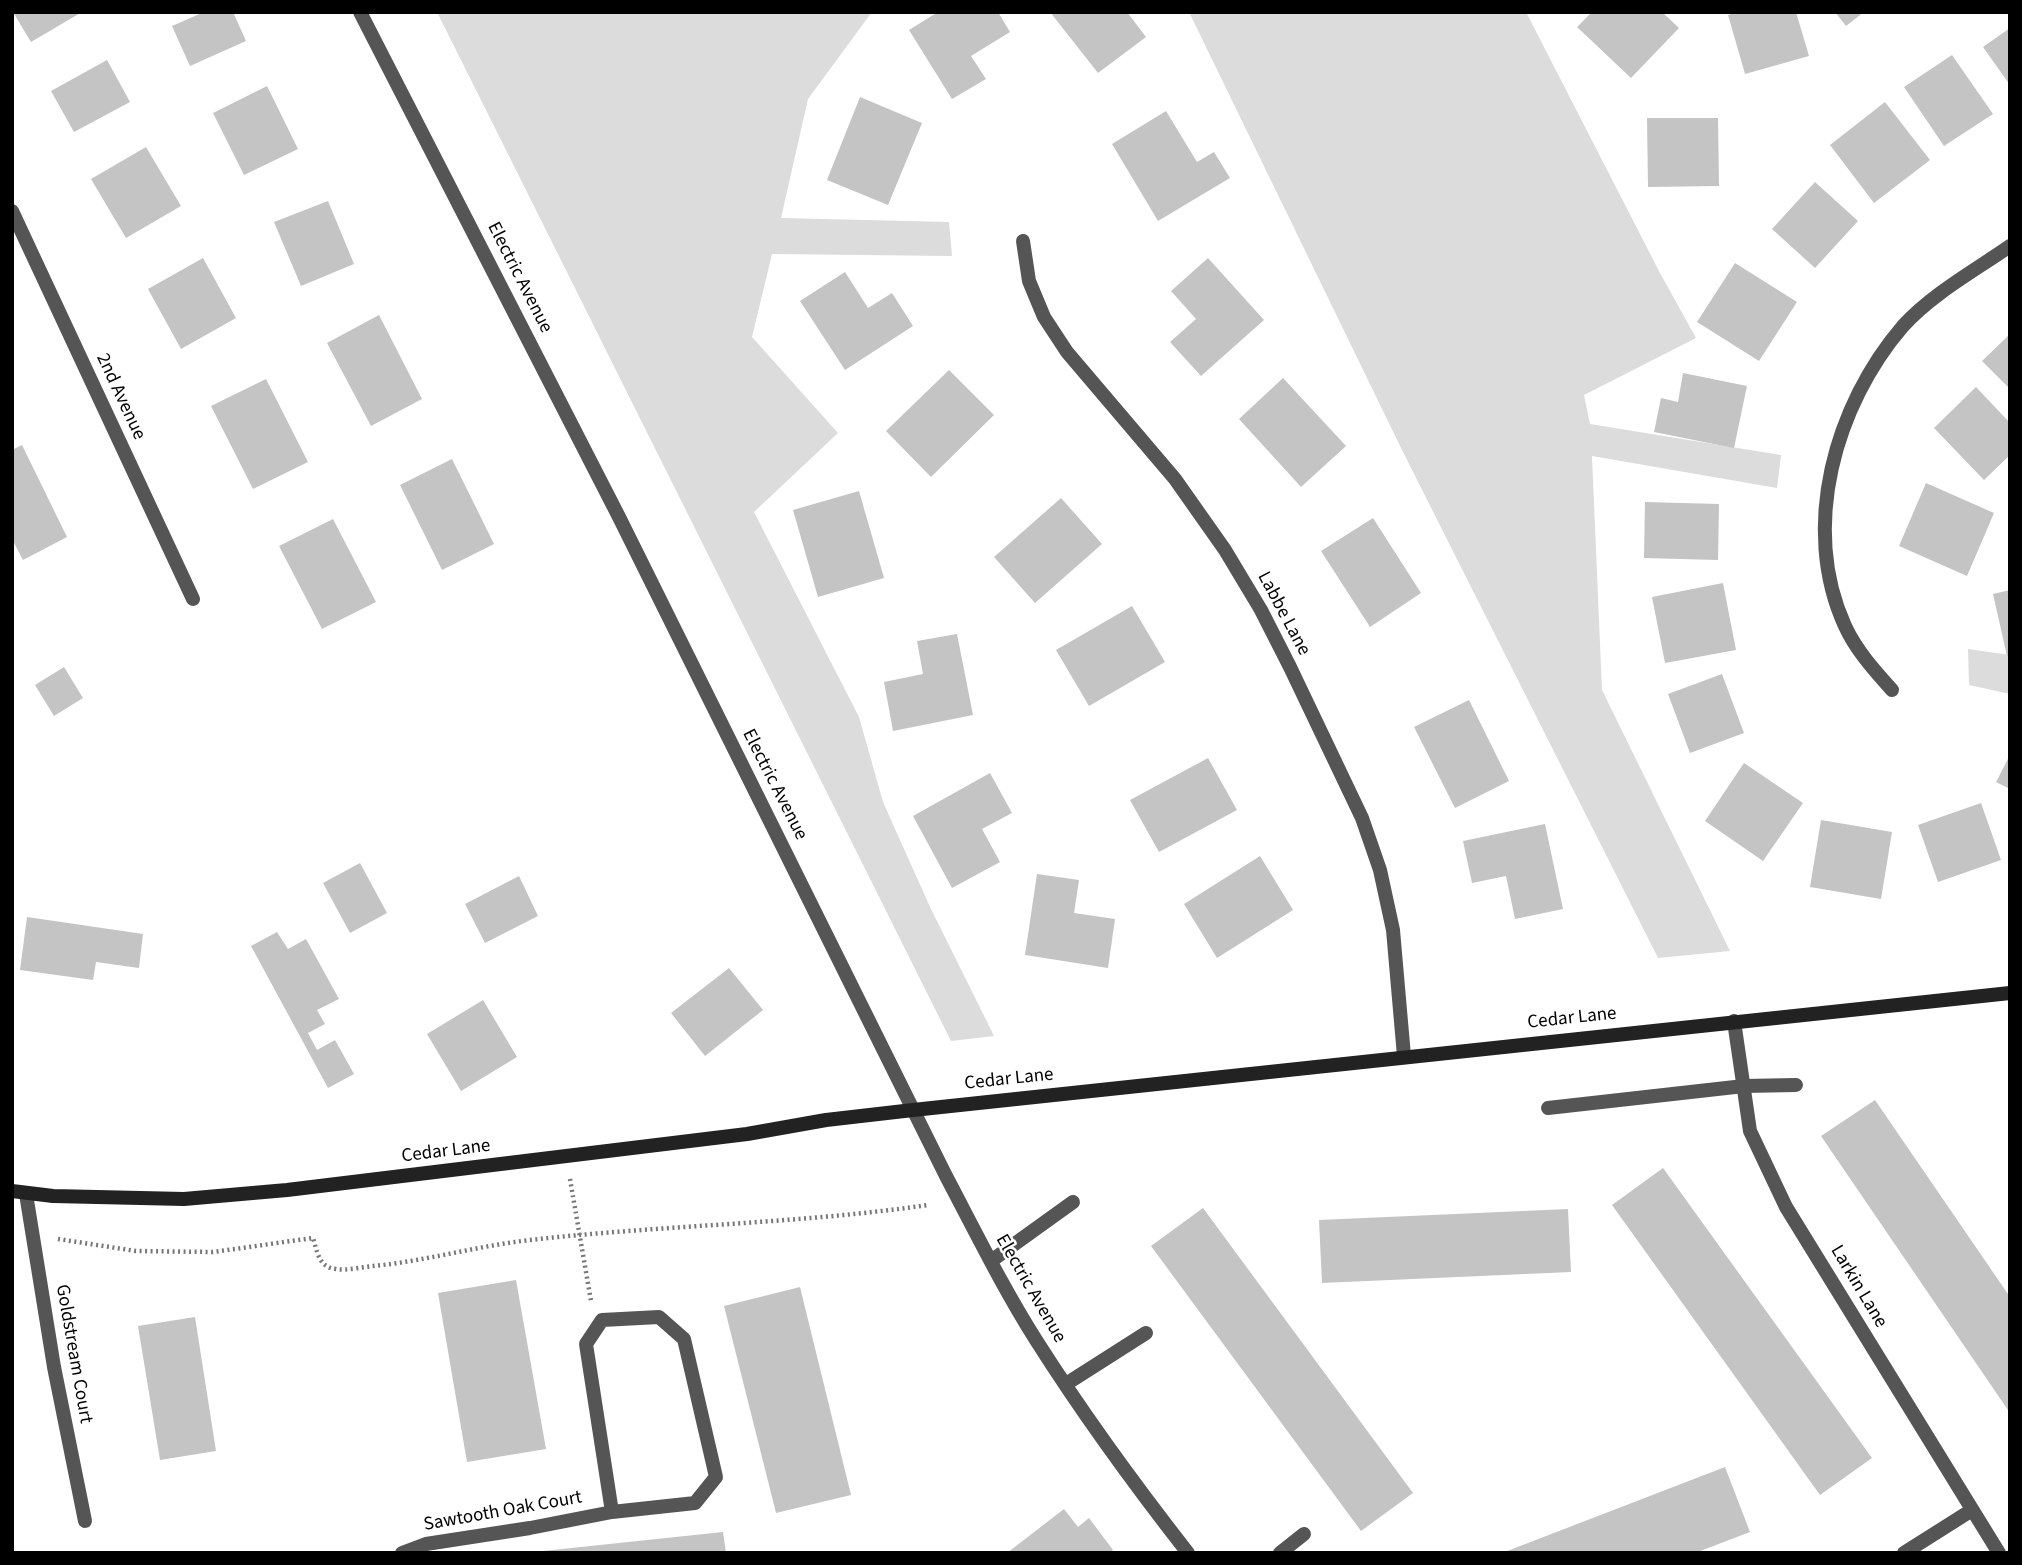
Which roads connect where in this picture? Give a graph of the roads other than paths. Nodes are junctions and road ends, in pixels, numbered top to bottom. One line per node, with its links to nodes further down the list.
1 (360, 12): 13 (street, Electric Avenue)
2 (12, 211): 5 (street, 2nd Avenue)
3 (1023, 240): 9 (street, Labbe Lane)
4 (2010, 246): 6 (street)
5 (193, 599)
6 (1892, 690)
7 (2009, 994): 8 (main road, Cedar Lane)
8 (1734, 1021): 9 (main road, Cedar Lane); 11 (street, Larkin Lane)
9 (1404, 1056): 13 (main road, Cedar Lane)
10 (1796, 1085): 11 (street)
11 (1744, 1086): 12 (street); 19 (street, Larkin Lane)
12 (1548, 1108)
13 (913, 1110): 14 (main road, Cedar Lane); 16 (street, Electric Avenue)
14 (19, 1192): 21 (street, Goldstream Court)
15 (1073, 1202): 16 (street)
16 (991, 1261): 18 (street, Electric Avenue)
17 (1146, 1333): 18 (street)
18 (1066, 1384): 24 (street, Electric Avenue)
19 (1972, 1510): 26 (street); 27 (street, Larkin Lane)
20 (612, 1512): 20 (street, Sawtooth Oak Court); 23 (street, Sawtooth Oak Court)
21 (85, 1521)
22 (1304, 1534): 25 (street)
23 (401, 1553)
24 (1188, 1553)
25 (1280, 1553)
26 (1905, 1553)
27 (1999, 1553)

